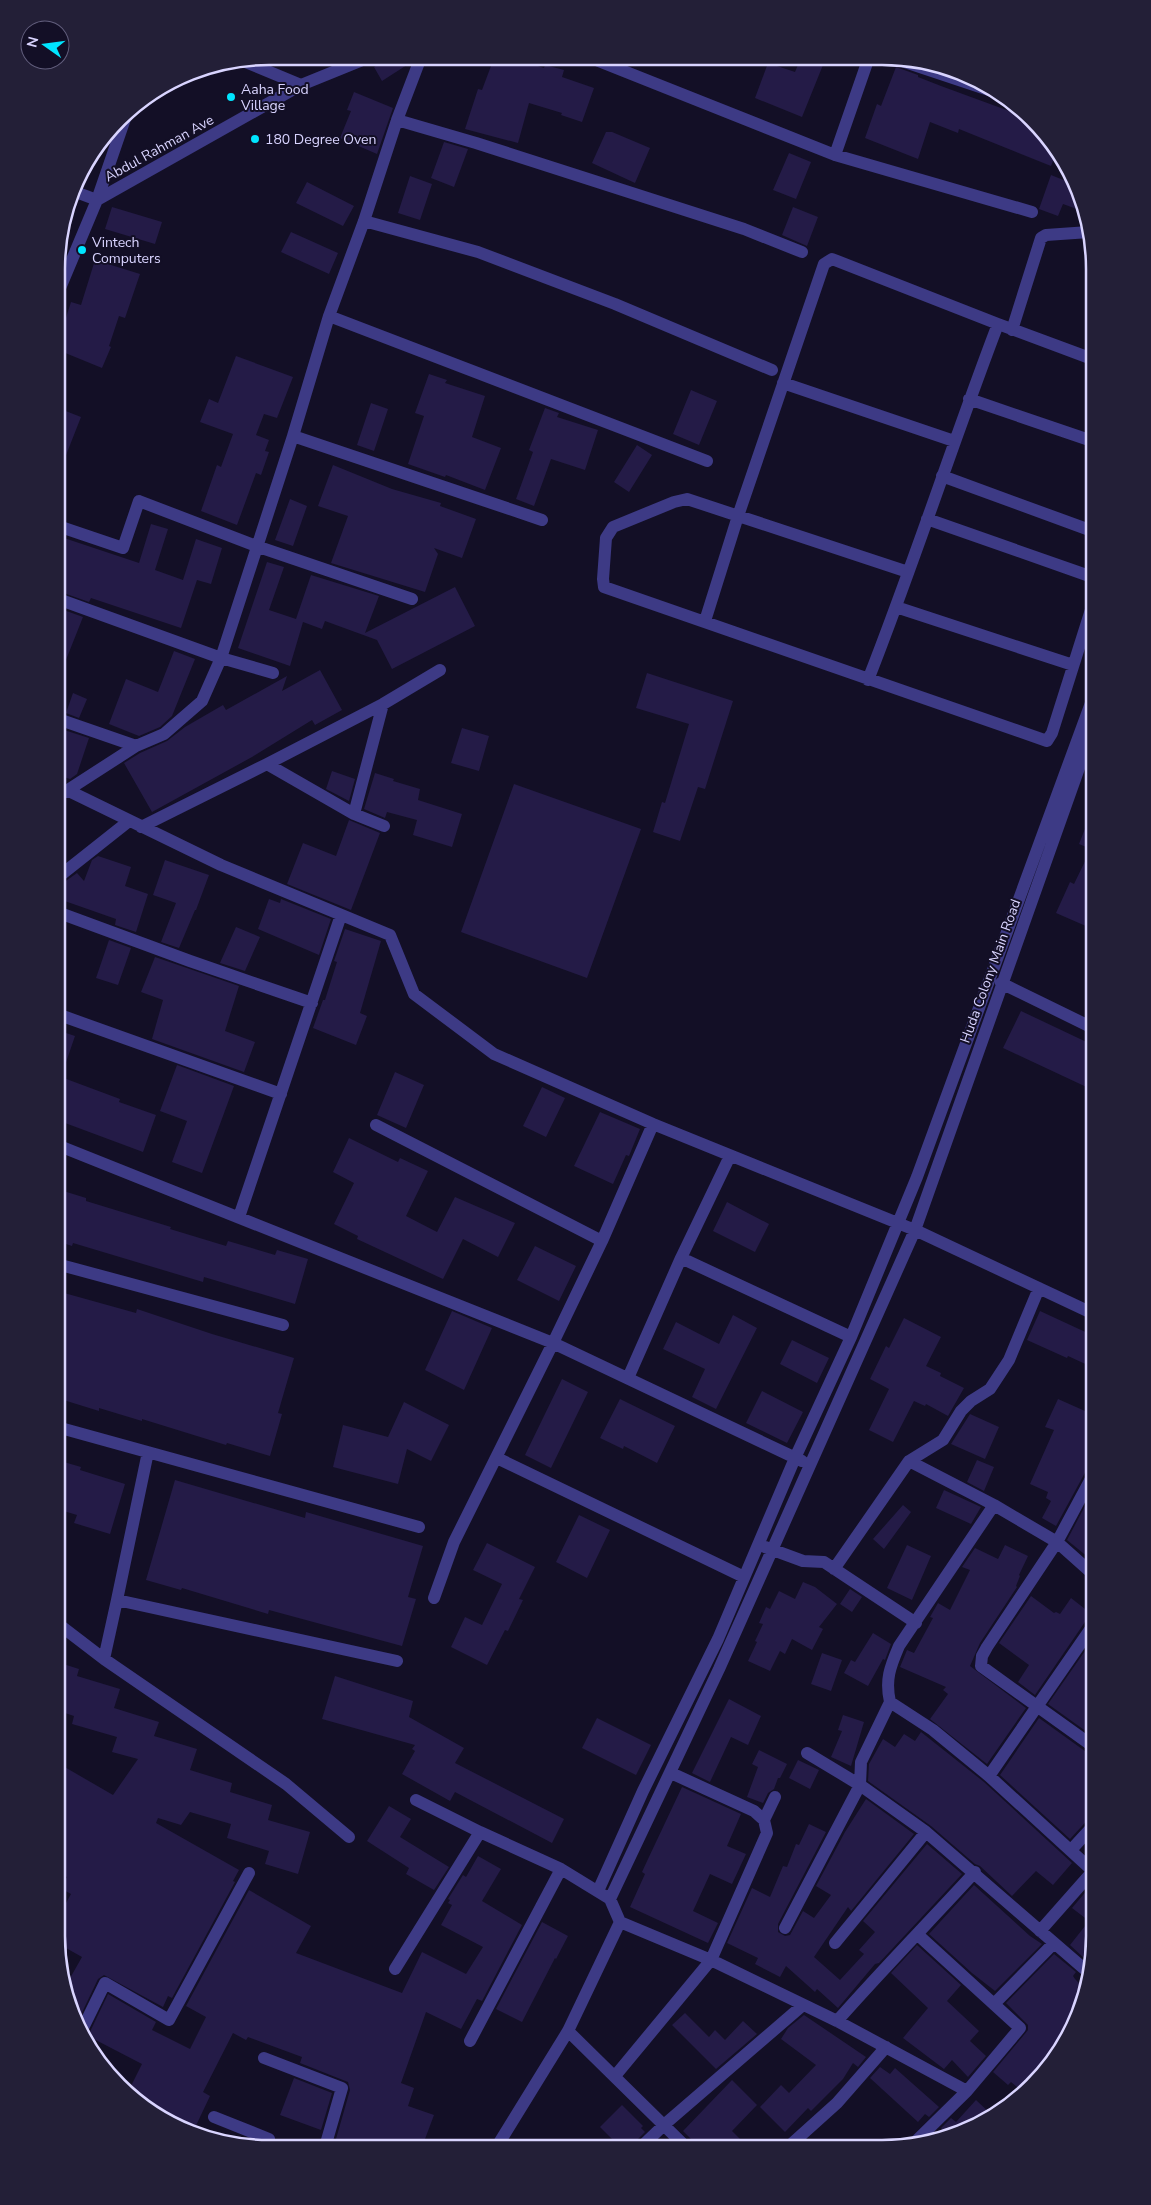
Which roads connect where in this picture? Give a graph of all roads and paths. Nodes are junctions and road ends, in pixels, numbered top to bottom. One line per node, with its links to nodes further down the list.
1 (254, 65): 8 (street)
2 (350, 65): 8 (street, Abdul Rahman Ave)
3 (418, 65): 9 (street)
4 (609, 65): 11 (street)
5 (866, 65): 11 (street)
6 (935, 72): 7 (street)
7 (947, 76)
8 (301, 85): 13 (street, Abdul Rahman Ave)
9 (397, 120): 15 (street); 17 (street)
10 (121, 129): 13 (street)
11 (835, 155): 14 (street)
12 (80, 194): 13 (street)
13 (97, 200): 18 (street)
14 (1032, 212)
15 (364, 220): 19 (street); 23 (street)
16 (1082, 232): 21 (street)
17 (802, 252)
18 (65, 276)
19 (329, 316): 26 (street); 29 (street)
20 (998, 324): 21 (street); 24 (street); 25 (street)
21 (1012, 330): 22 (street)
22 (1086, 357)
23 (772, 370)
24 (783, 382): 28 (street); 31 (street)
25 (969, 399): 27 (street); 28 (street)
26 (293, 436): 33 (street); 36 (street)
27 (1086, 439)
28 (954, 441): 30 (street)
29 (707, 461)
30 (942, 476): 32 (street); 35 (street)
31 (738, 516): 37 (street); 42 (street); 42 (street)
32 (927, 519): 37 (street); 38 (street)
33 (542, 520)
34 (65, 528): 36 (street)
35 (1086, 529)
36 (256, 546): 39 (street); 44 (street)
37 (908, 572): 41 (street)
38 (1086, 575)
39 (412, 600)
40 (65, 602): 44 (street)
41 (896, 607): 45 (street); 48 (street)
42 (705, 622): 48 (street)
43 (1086, 625): 45 (street)
44 (221, 658): 47 (street); 52 (street)
45 (1073, 665): 48 (street)
46 (440, 670): 49 (street)
47 (273, 673)
48 (868, 680)
49 (383, 704): 54 (street); 57 (street)
50 (1086, 717): 74 (street)
51 (65, 721): 52 (street)
52 (136, 746): 55 (street)
53 (1086, 748): 64 (street, Huda Colony Main Road)
54 (267, 764): 57 (street); 60 (street)
55 (70, 791): 56 (street); 58 (street)
56 (65, 794)
57 (354, 814): 59 (street)
58 (128, 821): 60 (street); 61 (street)
59 (384, 826)
60 (141, 827): 63 (street)
61 (65, 872)
62 (65, 915): 65 (street)
63 (342, 915): 65 (street); 69 (street)
64 (1001, 983): 67 (street); 75 (street, Huda Colony Main Road)
65 (312, 1003): 68 (street)
66 (65, 1017): 68 (street)
67 (1086, 1025)
68 (281, 1094): 73 (street)
69 (653, 1124): 72 (street); 76 (street)
70 (376, 1125): 76 (street)
71 (65, 1148): 73 (street)
72 (730, 1156): 74 (street); 77 (street)
73 (239, 1217): 83 (street)
74 (898, 1223): 75 (street); 82 (street)
75 (915, 1230): 79 (street); 90 (street, Huda Colony Main Road)
76 (602, 1241): 83 (street)
77 (681, 1258): 82 (street); 84 (street)
78 (65, 1266): 81 (street)
79 (1039, 1288): 80 (street); 89 (street)
80 (1086, 1310)
81 (283, 1325)
82 (850, 1337): 88 (street)
83 (553, 1343): 84 (street); 87 (street)
84 (628, 1378): 88 (street)
85 (65, 1429): 86 (street)
86 (148, 1452): 93 (street); 101 (street)
87 (497, 1458): 99 (street); 100 (street)
88 (795, 1458): 90 (street); 95 (street)
89 (909, 1461): 92 (street); 98 (street)
90 (809, 1465): 96 (street, Huda Colony Main Road)
91 (1086, 1488): 94 (street)
92 (994, 1505): 94 (street); 102 (street)
93 (419, 1527)
94 (1056, 1542): 97 (street); 108 (street)
95 (758, 1544): 96 (street); 99 (street)
96 (772, 1550): 98 (street); 111 (street, Huda Colony Main Road)
97 (1086, 1568)
98 (834, 1569): 102 (street)
99 (744, 1577): 127 (street)
100 (434, 1598)
101 (117, 1600): 105 (street); 106 (street)
102 (916, 1623): 107 (street)
103 (65, 1629): 105 (street)
104 (1086, 1636): 108 (street)
105 (104, 1660): 120 (street)
106 (397, 1661)
107 (890, 1702): 112 (street); 113 (street)
108 (1038, 1708): 109 (street); 112 (street)
109 (1086, 1741)
110 (807, 1753): 113 (street)
111 (671, 1773): 116 (street); 128 (street, Huda Colony Main Road)
112 (989, 1776): 121 (street)
113 (860, 1785): 118 (street); 130 (street)
114 (775, 1797): 116 (street)
115 (416, 1800): 117 (street)
116 (764, 1820): 135 (street)
117 (480, 1832): 123 (street); 137 (street)
118 (926, 1832): 124 (street); 133 (street)
119 (1086, 1834): 121 (street)
120 (349, 1837)
121 (1072, 1850): 122 (street)
122 (1086, 1863)
123 (561, 1869): 127 (street); 143 (street)
124 (975, 1872): 131 (street); 132 (street)
125 (249, 1873): 141 (street)
126 (1086, 1880): 131 (street)
127 (598, 1892): 128 (street)
128 (610, 1899): 129 (street)
129 (620, 1922): 135 (street); 142 (street)
130 (785, 1928)
131 (1040, 1931): 134 (street)
132 (917, 1934): 138 (street); 140 (street)
133 (835, 1943)
134 (1054, 1943): 136 (street); 138 (street)
135 (711, 1960): 139 (street); 146 (street)
136 (1083, 1968)
137 (395, 1969)
138 (994, 2004): 147 (street)
139 (803, 2005): 140 (street); 149 (street)
140 (837, 2021): 144 (street)
141 (85, 2024)
142 (568, 2032): 146 (street); 153 (street)
143 (470, 2041)
144 (886, 2047): 147 (street); 156 (street)
145 (264, 2058): 152 (street)
146 (615, 2076): 149 (street)
147 (967, 2090): 150 (street)
148 (214, 2117): 151 (street)
149 (665, 2124): 154 (street); 155 (street)
150 (921, 2136)
151 (268, 2140)
152 (327, 2140)
153 (501, 2140)
154 (648, 2140)
155 (680, 2140)
156 (796, 2140)

